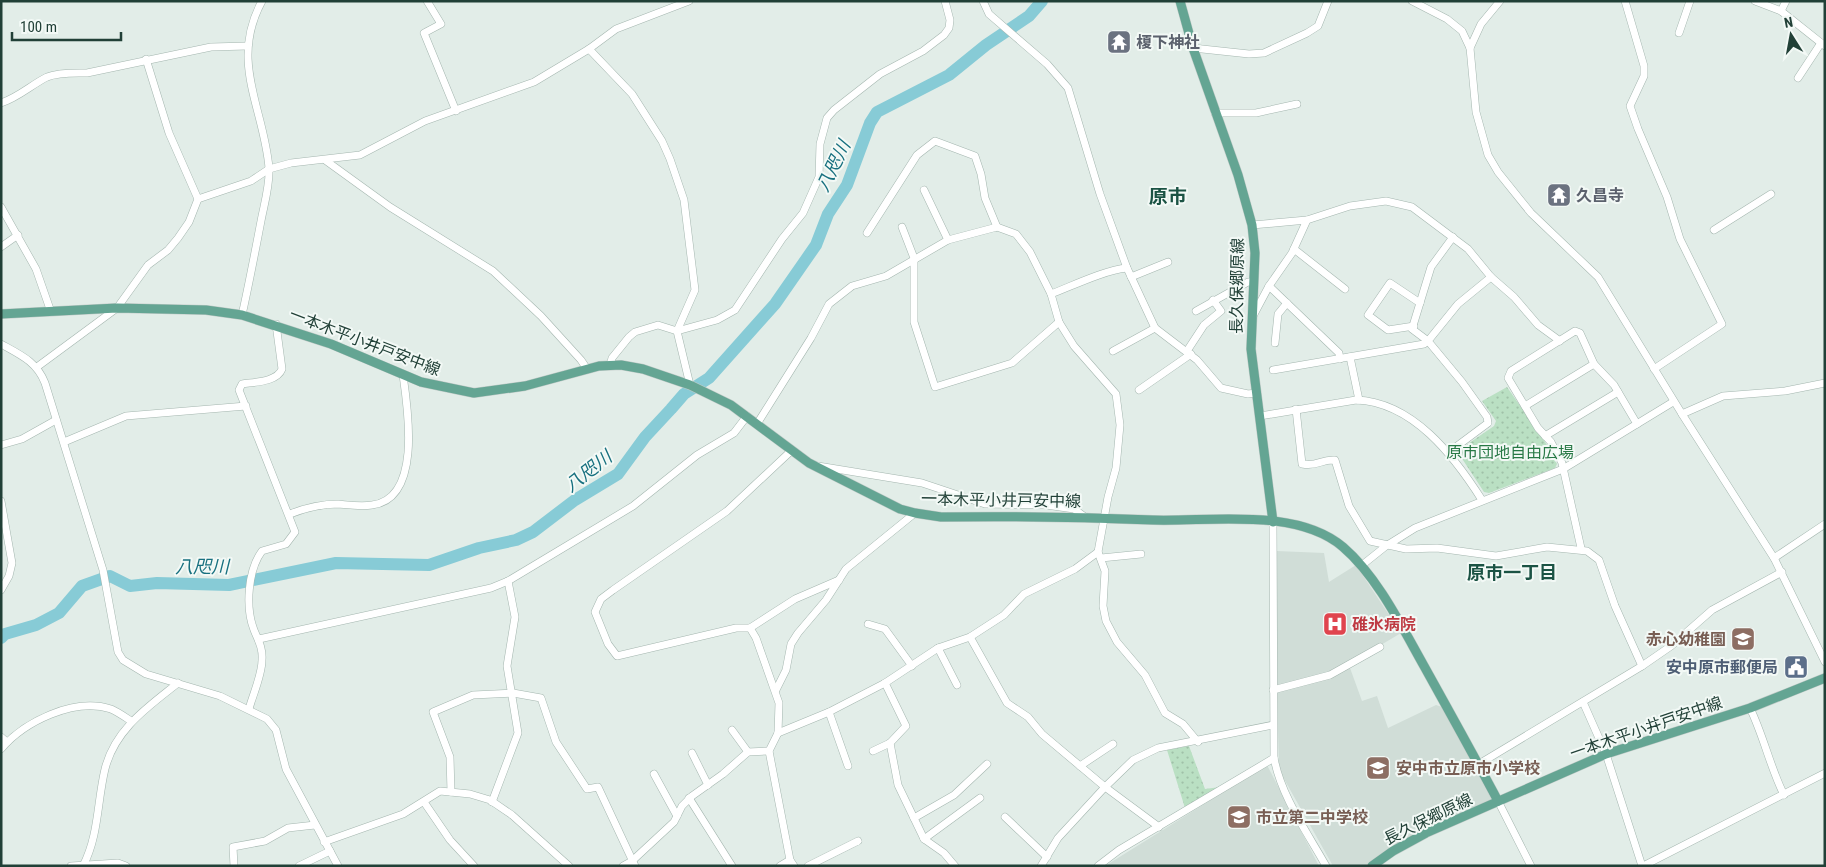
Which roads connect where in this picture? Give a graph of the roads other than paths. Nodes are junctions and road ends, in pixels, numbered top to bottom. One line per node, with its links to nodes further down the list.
1 (262, 1): 17 (street)
2 (427, 1): 25 (street)
3 (689, 1): 20 (street)
4 (945, 1): 66 (street)
5 (983, 1): 46 (street)
6 (1180, 1): 18 (main road, 長久保郷原線)
7 (1328, 1): 18 (street)
8 (1412, 1): 19 (street)
9 (1625, 1): 79 (street)
10 (1690, 1): 15 (street)
11 (1755, 1): 14 (street)
12 (1786, 1): 14 (street)
13 (1499, 2): 19 (street)
14 (1781, 12): 16 (street)
15 (1679, 33)
16 (1823, 44): 22 (street)
17 (247, 46): 21 (street); 28 (street)
18 (1193, 48): 26 (main road, 長久保郷原線)
19 (1470, 48): 79 (street)
20 (589, 49): 25 (street); 66 (street)
21 (146, 59): 23 (street); 31 (street)
22 (1798, 78)
23 (1, 103)
24 (1297, 104): 26 (street)
25 (456, 111): 27 (street)
26 (1215, 113): 34 (main road, 長久保郷原線)
27 (325, 160): 28 (street); 78 (street)
28 (269, 170): 31 (street); 60 (street)
29 (924, 190): 41 (street)
30 (1771, 194): 37 (street)
31 (198, 199): 56 (street)
32 (1, 207): 39 (street)
33 (1307, 220): 34 (street); 40 (street); 43 (street)
34 (1252, 225): 49 (main road, 長久保郷原線)
35 (902, 227): 44 (street)
36 (997, 227): 38 (street); 41 (street); 52 (street)
37 (1714, 230)
38 (867, 232)
39 (18, 235): 42 (street); 58 (street)
40 (1453, 237): 48 (street); 55 (street)
41 (948, 240): 44 (street)
42 (1, 248)
43 (1294, 249): 50 (street); 51 (street)
44 (914, 258): 62 (street); 96 (street)
45 (1168, 262): 47 (street)
46 (1127, 268): 47 (street); 52 (street)
47 (1131, 277): 65 (street)
48 (1491, 277): 67 (street); 68 (street)
49 (1254, 282): 53 (street); 61 (main road, 長久保郷原線)
50 (1269, 286): 54 (street); 61 (street)
51 (1345, 289)
52 (1051, 294): 62 (street)
53 (1213, 300): 57 (street); 72 (street)
54 (1287, 303): 69 (street); 74 (street)
55 (1420, 303): 64 (street); 64 (street)
56 (117, 308): 58 (main road, 一本木平小井戸安中線); 60 (main road, 一本木平小井戸安中線); 77 (street)
57 (1196, 311)
58 (51, 312): 59 (main road, 一本木平小井戸安中線)
59 (1, 314)
60 (242, 315): 63 (main road, 一本木平小井戸安中線)
61 (1253, 316): 86 (main road, 長久保郷原線)
62 (1059, 322): 110 (street)
63 (276, 324): 81 (main road, 一本木平小井戸安中線); 89 (street)
64 (1414, 326): 67 (street)
65 (1155, 328): 71 (street); 72 (street)
66 (677, 331): 76 (street); 83 (street)
67 (1428, 341): 73 (street); 102 (street)
68 (1560, 341): 75 (street); 90 (street)
69 (1275, 343)
70 (1, 344): 77 (street)
71 (1113, 351)
72 (1189, 353): 84 (street); 86 (street)
73 (1350, 357): 74 (street); 87 (street)
74 (1340, 359): 80 (street)
75 (1594, 364): 85 (street); 90 (street)
76 (610, 365): 78 (main road, 一本木平小井戸安中線); 83 (main road, 一本木平小井戸安中線)
77 (37, 367): 95 (street)
78 (587, 369): 81 (main road, 一本木平小井戸安中線)
79 (1654, 369): 88 (street)
80 (1272, 370)
81 (403, 374): 107 (street)
82 (1825, 383): 92 (street)
83 (690, 385): 93 (main road, 一本木平小井戸安中線)
84 (1138, 390)
85 (1618, 392): 97 (street); 98 (street)
86 (1256, 393): 94 (main road, 長久保郷原線)
87 (1359, 400): 91 (street); 102 (street)
88 (1673, 402): 92 (street); 97 (street)
89 (246, 406): 99 (street); 107 (street)
90 (1525, 406): 98 (street)
91 (1296, 409): 94 (street); 113 (street)
92 (1682, 414): 119 (street)
93 (747, 416): 96 (main road, 一本木平小井戸安中線); 122 (street)
94 (1260, 416): 111 (main road, 長久保郷原線)
95 (56, 420): 99 (street); 100 (street)
96 (757, 424): 101 (main road, 一本木平小井戸安中線)
97 (1637, 424): 104 (street)
98 (1545, 436): 104 (street)
99 (64, 442): 135 (street)
100 (1, 445)
101 (791, 451): 103 (main road, 一本木平小井戸安中線); 126 (street)
102 (1449, 452): 105 (street)
103 (812, 465): 108 (main road, 一本木平小井戸安中線); 109 (street)
104 (1563, 469): 105 (street); 114 (street)
105 (1482, 500): 113 (street)
106 (1, 501): 115 (street)
107 (290, 514): 128 (street)
108 (915, 514): 109 (main road, 一本木平小井戸安中線); 123 (street)
109 (1085, 517): 110 (main road, 一本木平小井戸安中線)
110 (1104, 517): 111 (main road, 一本木平小井戸安中線); 118 (street)
111 (1273, 522): 120 (main road, 一本木平小井戸安中線); 139 (street)
112 (1825, 524): 119 (street)
113 (1386, 546): 114 (street); 120 (street)
114 (1581, 548): 133 (street)
115 (11, 552): 116 (street); 124 (street)
116 (1, 554)
117 (1141, 554): 118 (street)
118 (1099, 555): 127 (street); 151 (street)
119 (1774, 558): 121 (street)
120 (1361, 566): 161 (main road, 一本木平小井戸安中線)
121 (1782, 572): 131 (street); 133 (street)
122 (508, 580): 128 (street); 140 (street)
123 (839, 580): 126 (street); 138 (street)
124 (1, 590)
125 (868, 624): 132 (street)
126 (750, 628): 138 (street)
127 (970, 637): 130 (street); 163 (street)
128 (260, 638): 143 (street)
129 (1380, 647): 139 (street)
130 (938, 648): 132 (street); 137 (street)
131 (1825, 662)
132 (912, 666): 136 (street)
133 (1642, 666): 141 (street)
134 (1825, 678): 142 (main road, 一本木平小井戸安中線)
135 (178, 683): 143 (street); 145 (street)
136 (885, 683): 144 (street); 150 (street)
137 (957, 685)
138 (776, 690): 148 (street)
139 (1272, 690): 146 (street)
140 (510, 693): 168 (street); 174 (street); 186 (street)
141 (1583, 702): 158 (street); 161 (street)
142 (1750, 708): 158 (main road, 一本木平小井戸安中線); 169 (street)
143 (249, 709): 178 (street)
144 (829, 712): 148 (street); 162 (street)
145 (131, 721): 149 (street); 187 (street)
146 (1273, 725): 151 (street); 159 (street)
147 (732, 730): 156 (street)
148 (778, 734): 154 (street)
149 (4, 740): 153 (street)
150 (890, 742): 155 (street); 177 (street)
151 (1198, 742): 167 (street)
152 (1113, 744): 163 (street)
153 (1, 749)
154 (769, 751): 156 (street); 185 (street)
155 (872, 751)
156 (748, 752): 166 (street)
157 (692, 753): 166 (street)
158 (1606, 754): 172 (main road, 一本木平小井戸安中線); 205 (street)
159 (1274, 758): 179 (street); 202 (street)
160 (987, 764): 177 (street)
161 (1478, 764): 172 (main road, 一本木平小井戸安中線)
162 (848, 766)
163 (1080, 766): 167 (street)
164 (1825, 773): 169 (street)
165 (654, 774): 175 (street)
166 (708, 785): 170 (street)
167 (1105, 787): 179 (street); 184 (street)
168 (451, 792): 173 (street); 174 (street)
169 (1784, 795): 205 (street)
170 (690, 798): 175 (street); 196 (street)
171 (980, 798): 180 (street)
172 (1498, 801): 203 (main road, 長久保郷原線); 204 (street)
173 (424, 802): 182 (street); 193 (street)
174 (492, 802): 194 (street)
175 (677, 816): 186 (street)
176 (1005, 817): 184 (street)
177 (914, 818): 180 (street)
178 (315, 824): 182 (street); 190 (street)
179 (1159, 827): 201 (street)
180 (924, 839): 199 (street)
181 (858, 841): 198 (street)
182 (324, 842): 183 (street)
183 (330, 851): 191 (street); 192 (street)
184 (1047, 857): 200 (street)
185 (792, 863): 197 (street)
186 (633, 864): 195 (street)
187 (83, 865): 188 (street); 189 (street)
188 (71, 866)
189 (126, 866)
190 (234, 866)
191 (299, 866)
192 (338, 866)
193 (474, 866)
194 (569, 866)
195 (623, 866)
196 (732, 866)
197 (780, 866)
198 (808, 866)
199 (955, 866)
200 (1041, 866)
201 (1098, 866)
202 (1326, 866)
203 (1372, 866)
204 (1532, 866)
205 (1642, 866)

